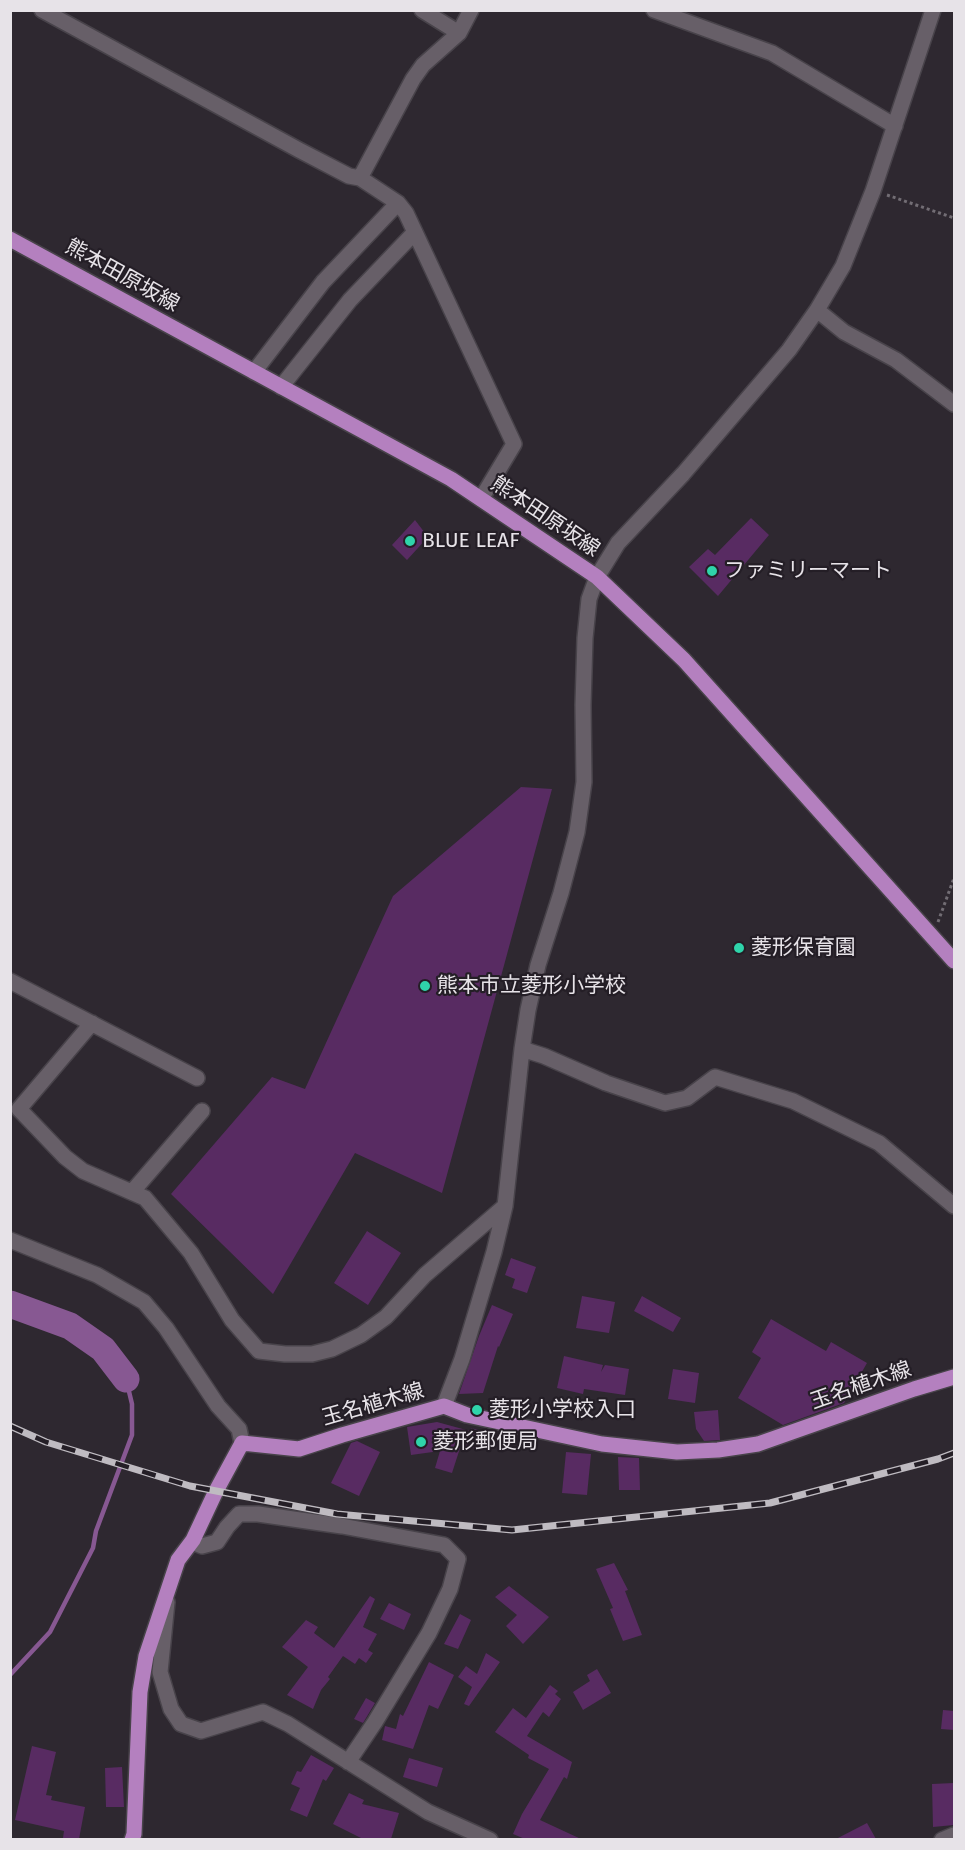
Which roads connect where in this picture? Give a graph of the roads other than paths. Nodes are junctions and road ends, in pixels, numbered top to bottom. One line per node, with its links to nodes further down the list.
1 (42, 10): 8 (street)
2 (422, 10): 6 (street)
3 (471, 10): 6 (street)
4 (654, 10): 7 (street)
5 (933, 10): 7 (street)
6 (459, 33): 8 (street)
7 (895, 126): 12 (street)
8 (360, 178): 9 (street)
9 (398, 203): 10 (street); 13 (street)
10 (415, 232): 14 (street); 16 (street)
11 (10, 239): 13 (main road, 熊本田原坂線)
12 (817, 310): 15 (street); 17 (street)
13 (254, 372): 14 (main road, 熊本田原坂線)
14 (281, 387): 16 (main road, 熊本田原坂線)
15 (954, 404)
16 (481, 499): 17 (main road, 熊本田原坂線)
17 (597, 577): 18 (main road, 熊本田原坂線); 21 (street)
18 (954, 961)
19 (10, 981): 20 (street)
20 (92, 1023): 22 (street); 24 (street)
21 (522, 1049): 25 (street); 26 (street)
22 (197, 1078)
23 (202, 1111): 24 (street)
24 (132, 1192): 25 (street)
25 (505, 1206): 29 (street)
26 (954, 1206)
27 (10, 1240): 30 (street)
28 (954, 1377): 29 (main road, 玉名植木線)
29 (444, 1406): 30 (main road, 玉名植木線)
30 (242, 1443): 31 (main road)
31 (192, 1542): 32 (main road); 33 (street)
32 (168, 1590): 33 (street); 35 (main road)
33 (348, 1762): 36 (street)
34 (954, 1835): 37 (street)
35 (132, 1839)
36 (490, 1839)
37 (942, 1839)

